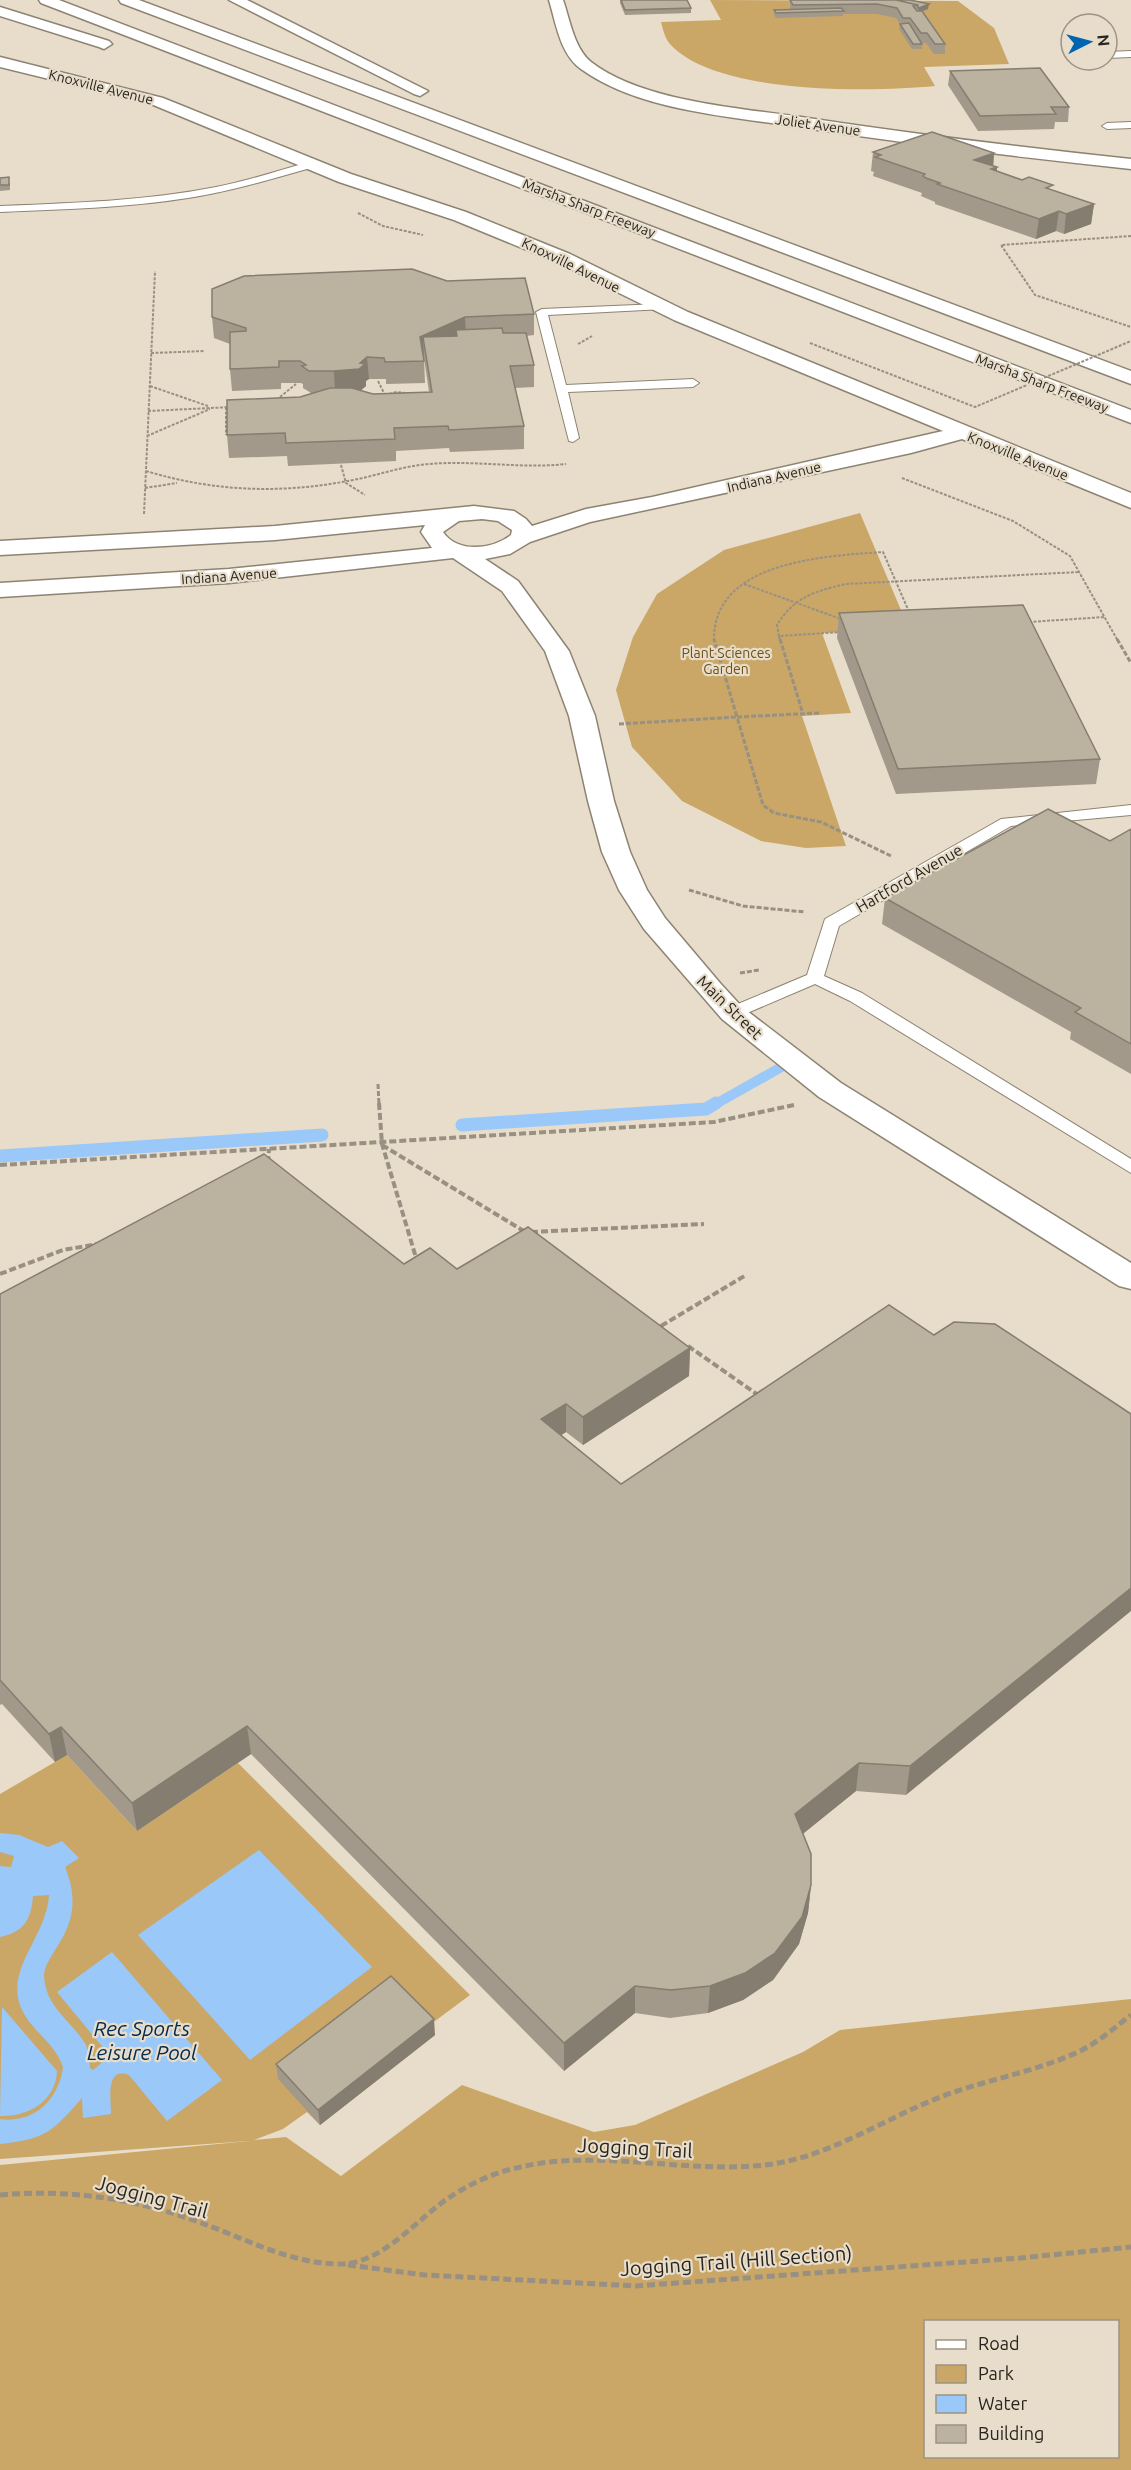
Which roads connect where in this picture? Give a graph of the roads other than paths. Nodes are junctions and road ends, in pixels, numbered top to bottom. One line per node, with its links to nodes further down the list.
1 (46, 0): 11 (main road, Marsha Sharp Freeway)
2 (126, 0): 14 (main road, Marsha Sharp Freeway)
3 (236, 0): 14 (main road)
4 (556, 0): 12 (main road, Joliet Avenue)
5 (0, 11): 6 (main road)
6 (124, 50)
7 (0, 62): 13 (main road, Knoxville Avenue)
8 (169, 65): 11 (main road)
9 (1131, 125): 10 (lane)
10 (1107, 126)
11 (452, 154): 20 (main road, Marsha Sharp Freeway)
12 (1131, 164)
13 (310, 165): 15 (lane); 16 (main road, Knoxville Avenue)
14 (636, 193): 17 (main road, Marsha Sharp Freeway)
15 (0, 209)
16 (660, 307): 19 (lane); 21 (main road, Knoxville Avenue)
17 (1131, 378)
18 (693, 383): 19 (lane)
19 (561, 390): 22 (lane)
20 (1131, 417)
21 (960, 432): 23 (main road, Knoxville Avenue); 26 (main road, Indiana Avenue)
22 (573, 438)
23 (1131, 501)
24 (493, 513): 25 (main road, Indiana Avenue); 26 (main road, Indiana Avenue); 27 (main road)
25 (454, 516): 28 (main road); 29 (main road, Main Street)
26 (586, 516): 27 (main road, Indiana Avenue)
27 (519, 540): 29 (main road, Indiana Avenue); 30 (main road)
28 (0, 548)
29 (457, 551): 30 (main road, Main Street); 31 (main road, Indiana Avenue)
30 (510, 586): 34 (main road, Main Street)
31 (0, 590)
32 (1131, 810): 33 (lane, Hartford Avenue)
33 (815, 978): 34 (lane); 35 (lane)
34 (732, 1013): 36 (main road, Main Street)
35 (1131, 1167)
36 (1131, 1278)

